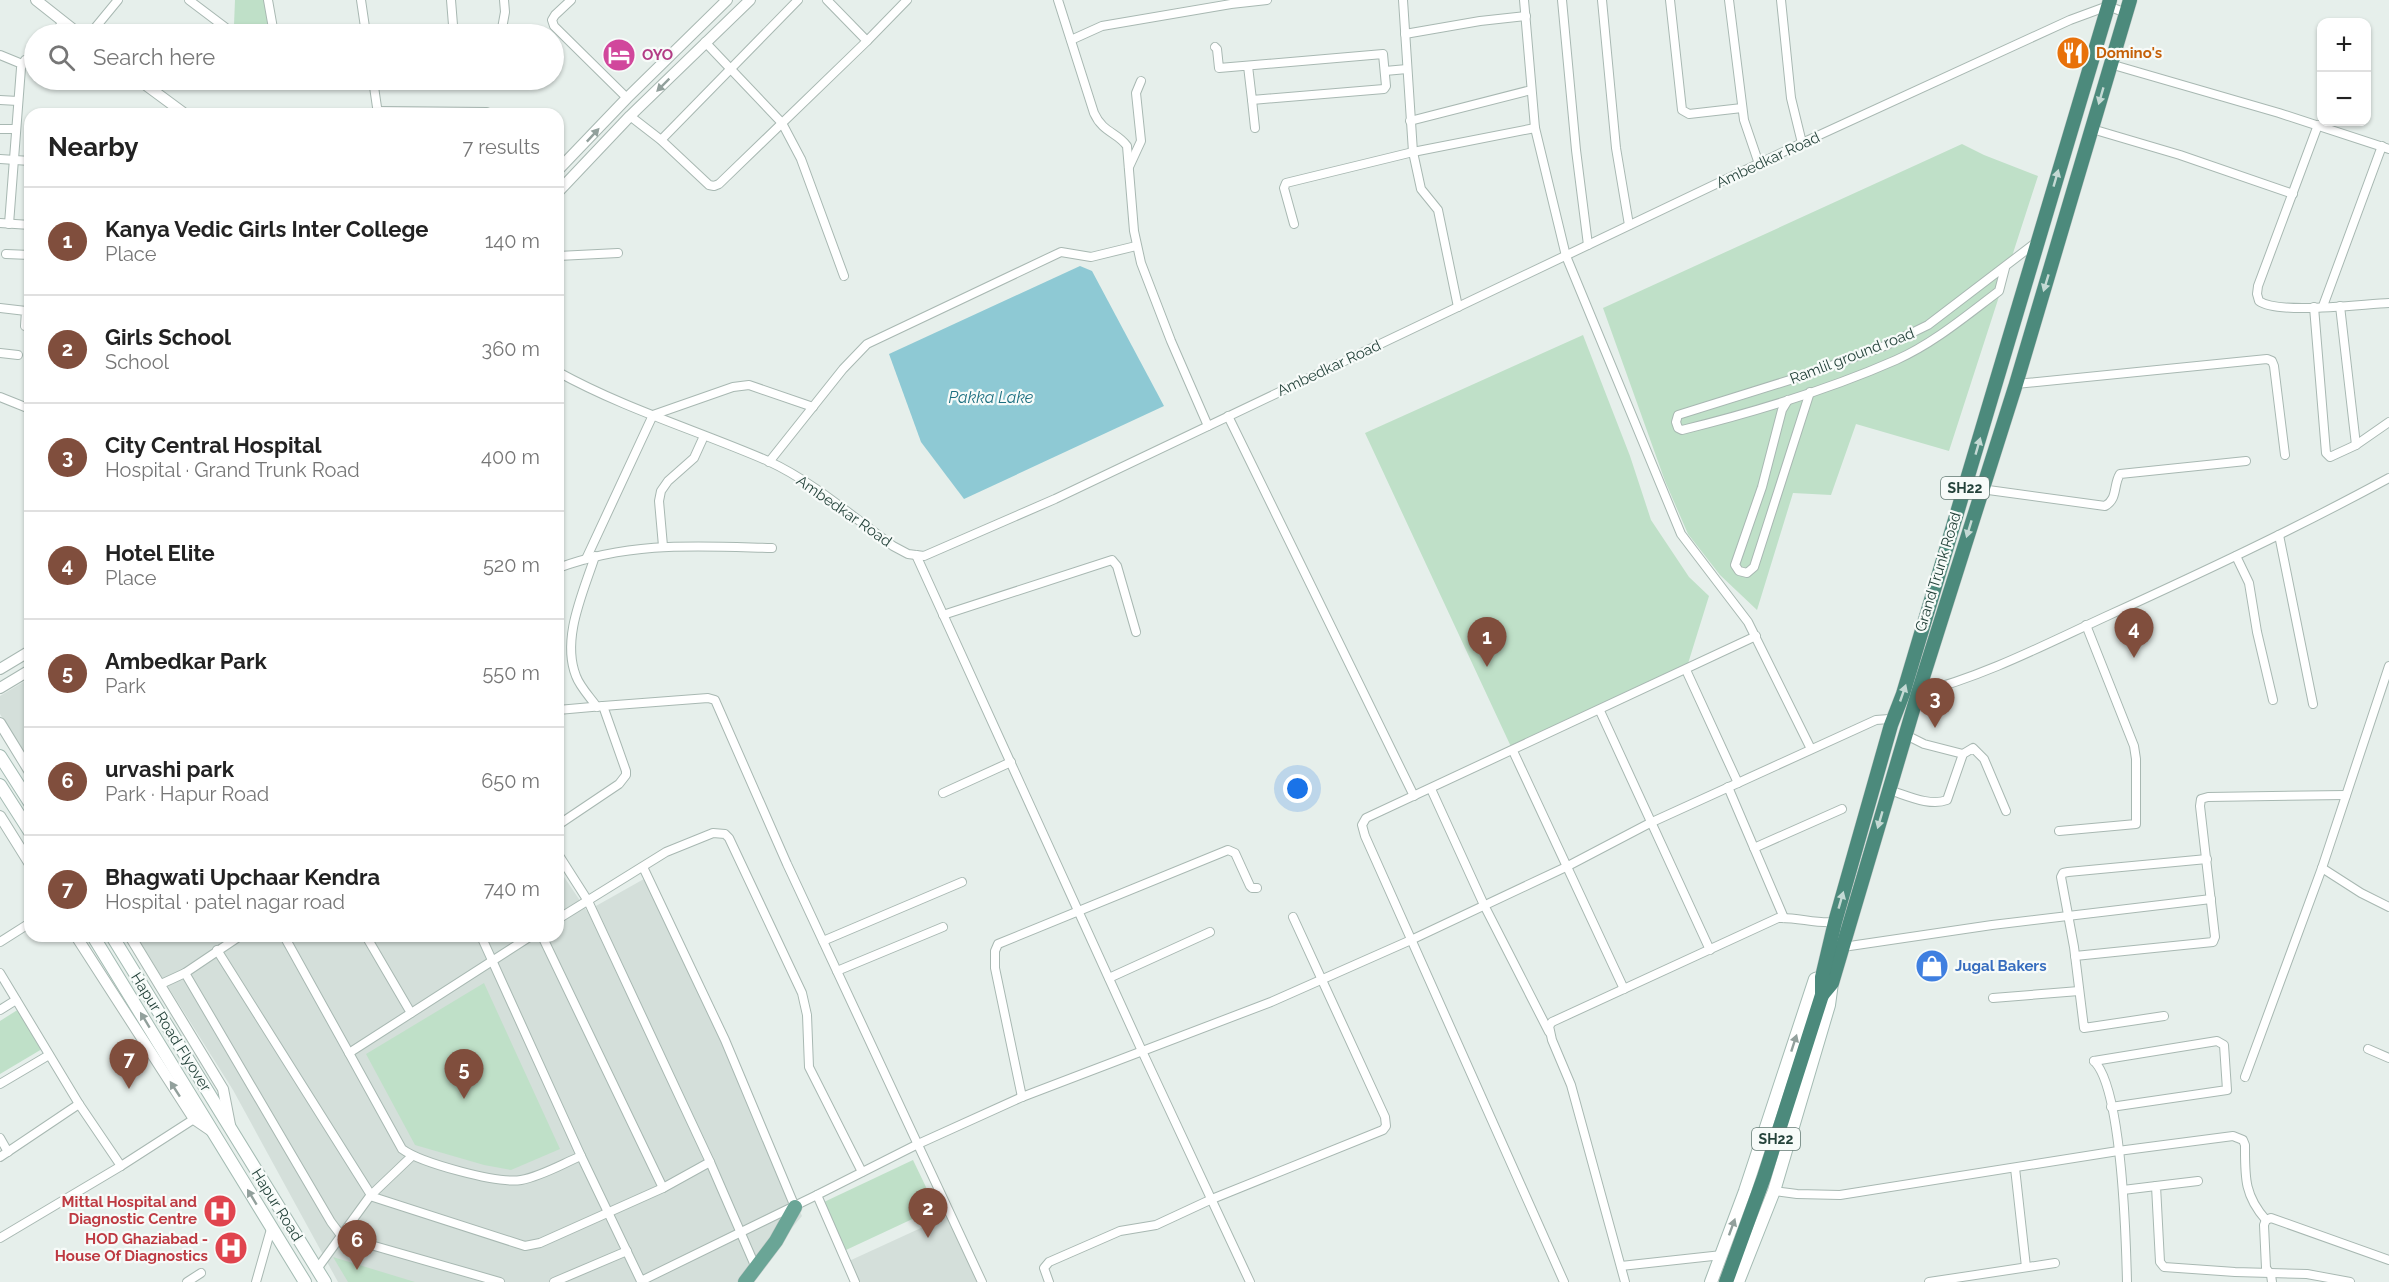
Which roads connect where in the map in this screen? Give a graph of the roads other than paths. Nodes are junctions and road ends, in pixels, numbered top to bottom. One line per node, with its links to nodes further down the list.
1 (118, 0): 28 (street)
2 (189, 0): 29 (street)
3 (268, 0): 30 (street)
4 (361, 0): 31 (street)
5 (451, 0): 32 (street)
6 (504, 0): 33 (street)
7 (727, 0): 53 (street)
8 (750, 0): 39 (street)
9 (798, 0): 46 (street)
10 (827, 0): 38 (street)
11 (907, 0): 38 (street)
12 (1058, 0): 37 (street)
13 (1267, 0): 37 (street)
14 (1404, 0): 35 (street)
15 (1524, 0): 25 (street)
16 (1562, 0): 90 (street)
17 (1602, 0): 88 (street)
18 (1670, 0): 59 (street)
19 (1730, 0): 59 (street)
20 (1781, 0): 72 (street)
21 (40, 1): 26 (street)
22 (566, 2): 34 (street)
23 (2109, 3): 24 (street); 72 (street, Ambedkar Road); 83 (highway, Grand Trunk Road / SH22, one-way to 23)
24 (2128, 7): 44 (highway, Grand Trunk Road / SH22)
25 (1526, 16): 35 (street); 52 (street)
26 (63, 22): 27 (street)
27 (66, 24)
28 (98, 24)
29 (221, 24)
30 (272, 24)
31 (365, 24)
32 (453, 24)
33 (503, 24)
34 (553, 24)
35 (1405, 34): 47 (street)
36 (564, 36): 53 (street)
37 (1071, 40): 80 (street)
38 (867, 41): 62 (street)
39 (705, 42): 46 (street); 60 (street, one-way to 60)
40 (1215, 47): 45 (street)
41 (0, 55): 43 (street)
42 (24, 61): 43 (street)
43 (22, 64): 56 (street)
44 (2110, 64): 63 (street); 70 (highway, Grand Trunk Road / SH22, one-way to 70)
45 (1248, 66): 48 (street); 55 (street)
46 (731, 68): 62 (street); 71 (street)
47 (1407, 69): 48 (street); 61 (street)
48 (1385, 71): 55 (street)
49 (1141, 81): 80 (street)
50 (153, 90): 57 (street)
51 (375, 90): 58 (street)
52 (1531, 90): 61 (street); 67 (street)
53 (627, 98): 78 (street, one-way to 53)
54 (0, 100): 56 (street)
55 (1252, 100): 66 (street)
56 (18, 101): 69 (street)
57 (177, 108)
58 (377, 108)
59 (1742, 108): 79 (street)
60 (630, 116): 71 (street); 81 (street)
61 (1410, 121): 74 (street)
62 (782, 123): 71 (street); 98 (street)
63 (2317, 124)
64 (2319, 126): 82 (street)
65 (2322, 126): 73 (street)
66 (1255, 128)
67 (1535, 128): 74 (street); 96 (street)
68 (0, 129): 69 (street)
69 (16, 129): 76 (street)
70 (2092, 129): 82 (street); 84 (highway, Grand Trunk Road / SH22)
71 (661, 140)
72 (1802, 143): 79 (street, Ambedkar Road)
73 (2385, 147): 102 (street)
74 (1413, 152): 86 (street); 101 (street)
75 (0, 159): 76 (street)
76 (13, 159): 77 (street); 85 (street)
77 (24, 160)
78 (564, 164)
79 (1759, 164): 88 (street, Ambedkar Road)
80 (1129, 168): 91 (street)
81 (564, 186)
82 (2293, 194): 102 (street)
83 (2049, 205): 84 (highway); 89 (highway, Grand Trunk Road / SH22)
84 (2067, 210): 108 (highway, Grand Trunk Road / SH22, one-way to 108)
85 (5, 224): 87 (street)
86 (1294, 224)
87 (24, 225)
88 (1629, 225): 90 (street, Ambedkar Road)
89 (2038, 241): 97 (street, Ramlil ground road); 149 (highway, Grand Trunk Road / SH22, one-way to 89)
90 (1588, 245): 96 (street, Ambedkar Road)
91 (1136, 246): 112 (street); 117 (street)
92 (6, 254): 94 (street)
93 (618, 254): 95 (street)
94 (24, 255)
95 (564, 256)
96 (1566, 256): 101 (street, Ambedkar Road); 135 (street)
97 (2005, 268): 109 (street); 111 (street, Ramlil ground road)
98 (844, 276)
99 (2389, 303): 100 (street)
100 (2340, 306): 102 (street); 119 (street)
101 (1458, 307): 115 (street, Ambedkar Road)
102 (2319, 307): 119 (street)
103 (0, 308): 104 (street)
104 (24, 311)
105 (0, 353): 106 (street)
106 (18, 355)
107 (564, 375): 114 (street, Ambedkar Road)
108 (2016, 384): 120 (street); 124 (highway, Grand Trunk Road / SH22)
109 (1810, 392): 111 (street); 111 (street)
110 (0, 397): 113 (street)
111 (1788, 399)
112 (813, 406): 114 (street); 122 (street)
113 (24, 407)
114 (653, 415): 118 (street, Ambedkar Road); 130 (street)
115 (1228, 416): 117 (street, Ambedkar Road); 165 (street)
116 (2389, 422): 119 (street)
117 (1208, 426): 128 (street, Ambedkar Road)
118 (704, 436): 122 (street, Ambedkar Road); 126 (street)
119 (2356, 445)
120 (2285, 455)
121 (2246, 461): 124 (street)
122 (769, 462): 128 (street, Ambedkar Road)
123 (2389, 478): 125 (street)
124 (1981, 489): 142 (highway, Grand Trunk Road / SH22, one-way to 142)
125 (2279, 535): 129 (street); 144 (street)
126 (663, 546): 127 (street); 130 (street)
127 (772, 548)
128 (916, 555): 132 (street)
129 (2236, 556): 133 (street); 143 (street)
130 (590, 557): 131 (street); 145 (street)
131 (564, 566)
132 (944, 615): 134 (street); 156 (street)
133 (2086, 625): 142 (street); 172 (street)
134 (1136, 632)
135 (1756, 636): 139 (street); 151 (street)
136 (24, 655): 138 (street)
137 (2389, 666): 164 (street)
138 (0, 669)
139 (1686, 670): 147 (street); 157 (street)
140 (24, 674): 141 (street)
141 (0, 688)
142 (1918, 693): 150 (highway, Grand Trunk Road / SH22)
143 (2273, 700)
144 (2313, 704)
145 (600, 706): 146 (street); 169 (street); 196 (street)
146 (564, 709)
147 (1600, 711): 152 (street); 171 (street)
148 (0, 723): 155 (street)
149 (1891, 725): 151 (street); 191 (highway, Grand Trunk Road / SH22, one-way to 149)
150 (1906, 735): 153 (street); 161 (highway, Grand Trunk Road / SH22)
151 (1811, 749): 157 (street)
152 (1513, 751): 160 (street); 178 (street)
153 (1963, 754): 161 (street); 167 (street)
154 (0, 756): 163 (main road)
155 (24, 762)
156 (1011, 762): 162 (street); 186 (street)
157 (1738, 783): 159 (street)
158 (0, 785): 170 (main road)
159 (1728, 788): 171 (street); 173 (street)
160 (1431, 789): 165 (street); 184 (street)
161 (1889, 790): 208 (highway, Grand Trunk Road, one-way to 208)
162 (943, 793)
163 (24, 794)
164 (2346, 795): 175 (street); 179 (street)
165 (1414, 796): 195 (street)
166 (1842, 809): 173 (street)
167 (2006, 811)
168 (0, 816): 174 (street)
169 (564, 821)
170 (24, 823)
171 (1650, 823): 178 (street); 209 (street)
172 (2059, 831)
173 (1754, 848): 190 (street)
174 (24, 854)
175 (2207, 859): 182 (street); 188 (street)
176 (564, 863): 183 (street)
177 (643, 867): 183 (street); 251 (street); 260 (street)
178 (1566, 867): 184 (street); 220 (street)
179 (2322, 868): 185 (street); 233 (street)
180 (962, 882): 196 (street)
181 (1257, 888): 186 (street)
182 (2211, 899): 188 (street); 211 (street)
183 (588, 901): 187 (street); 248 (street)
184 (1484, 905): 195 (street); 227 (street)
185 (2389, 907)
186 (1079, 911): 216 (street); 235 (street)
187 (564, 915)
188 (2069, 916): 208 (street); 211 (street)
189 (1293, 917): 217 (street)
190 (1784, 918): 191 (street); 209 (street)
191 (1835, 922): 218 (highway, Grand Trunk Road / SH22)
192 (24, 927): 197 (street)
193 (942, 927): 213 (street)
194 (1210, 932): 216 (street)
195 (1411, 940): 217 (street); 290 (street)
196 (823, 941): 213 (street)
197 (0, 942)
198 (80, 942): 238 (street, one-way to 198)
199 (97, 942): 240 (main road, Hapur Road Flyover, one-way to 199)
200 (116, 942): 239 (main road, Hapur Road Flyover)
201 (134, 942): 219 (street)
202 (231, 942): 210 (street)
203 (288, 942): 230 (street)
204 (370, 942): 225 (street)
205 (484, 942): 212 (street)
206 (522, 942): 212 (street)
207 (545, 942): 254 (street)
208 (1843, 947): 218 (highway, Grand Trunk Road)
209 (1710, 950): 220 (street)
210 (217, 951): 215 (street); 258 (street)
211 (2075, 956): 221 (street)
212 (493, 960): 225 (street); 246 (street)
213 (837, 971): 242 (street)
214 (0, 973): 223 (street)
215 (185, 973): 219 (street); 265 (street)
216 (1109, 978): 229 (street)
217 (1321, 979): 229 (street); 259 (street)
218 (1827, 980): 256 (main road); 268 (main road, one-way to 218); 293 (highway, SH22)
219 (159, 985): 239 (street)
220 (1624, 990): 227 (street)
221 (2079, 991): 222 (street); 226 (street)
222 (1993, 998)
223 (16, 1000): 224 (street); 231 (street)
224 (0, 1010)
225 (411, 1013): 230 (street)
226 (2164, 1016)
227 (1549, 1033): 271 (street)
228 (2368, 1049): 232 (street)
229 (1142, 1050): 235 (street); 259 (street)
230 (349, 1053): 245 (street)
231 (48, 1055): 234 (street); 236 (street)
232 (2389, 1058)
233 (2245, 1077)
234 (0, 1084)
235 (1022, 1097): 242 (street)
236 (79, 1104): 244 (street); 249 (street)
237 (2110, 1107): 237 (street); 243 (street)
238 (194, 1119): 240 (street); 249 (street)
239 (230, 1128): 274 (main road, Hapur Road)
240 (213, 1132): 263 (main road, Hapur Road, one-way to 240)
241 (0, 1138): 244 (street)
242 (916, 1145): 251 (street); 287 (street)
243 (2118, 1151): 250 (street); 255 (street); 262 (street)
244 (8, 1152): 247 (street)
245 (412, 1156): 246 (street); 258 (street)
246 (581, 1156): 261 (street)
247 (0, 1157)
248 (710, 1162): 254 (street); 264 (street)
249 (121, 1166): 266 (street)
250 (2015, 1168): 256 (street); 272 (street)
251 (862, 1172): 257 (street)
252 (2198, 1180): 253 (street)
253 (2156, 1186): 255 (street); 276 (street)
254 (663, 1188): 261 (street)
255 (2123, 1190): 296 (street)
256 (1774, 1191): 294 (main road)
257 (817, 1195): 260 (street); 278 (street)
258 (371, 1196): 261 (street); 265 (street)
259 (1212, 1199): 288 (street); 289 (street)
260 (795, 1207): 264 (street); 273 (main road)
261 (608, 1212): 267 (street)
262 (2266, 1220): 269 (street); 276 (street)
263 (271, 1230): 280 (street); 281 (main road, Hapur Road)
264 (740, 1233): 273 (street); 285 (street)
265 (340, 1234): 274 (street); 283 (street)
266 (0, 1238)
267 (627, 1251): 284 (street); 285 (street)
268 (1722, 1255): 271 (street); 292 (main road)
269 (2389, 1260)
270 (2055, 1263): 272 (street)
271 (1621, 1266): 291 (street)
272 (2026, 1267): 277 (street)
273 (756, 1268): 286 (main road)
274 (317, 1269): 282 (main road, Hapur Road)
275 (201, 1273): 279 (street)
276 (2271, 1278): 297 (street)
277 (1958, 1279): 295 (street)
278 (852, 1280)
279 (187, 1282)
280 (256, 1282)
281 (305, 1282)
282 (325, 1282)
283 (500, 1282)
284 (554, 1282)
285 (641, 1282)
286 (745, 1282)
287 (982, 1282)
288 (1049, 1282)
289 (1250, 1282)
290 (1564, 1282)
291 (1625, 1282)
292 (1711, 1282)
293 (1726, 1282)
294 (1737, 1282)
295 (1929, 1282)
296 (2127, 1282)
297 (2350, 1282)

